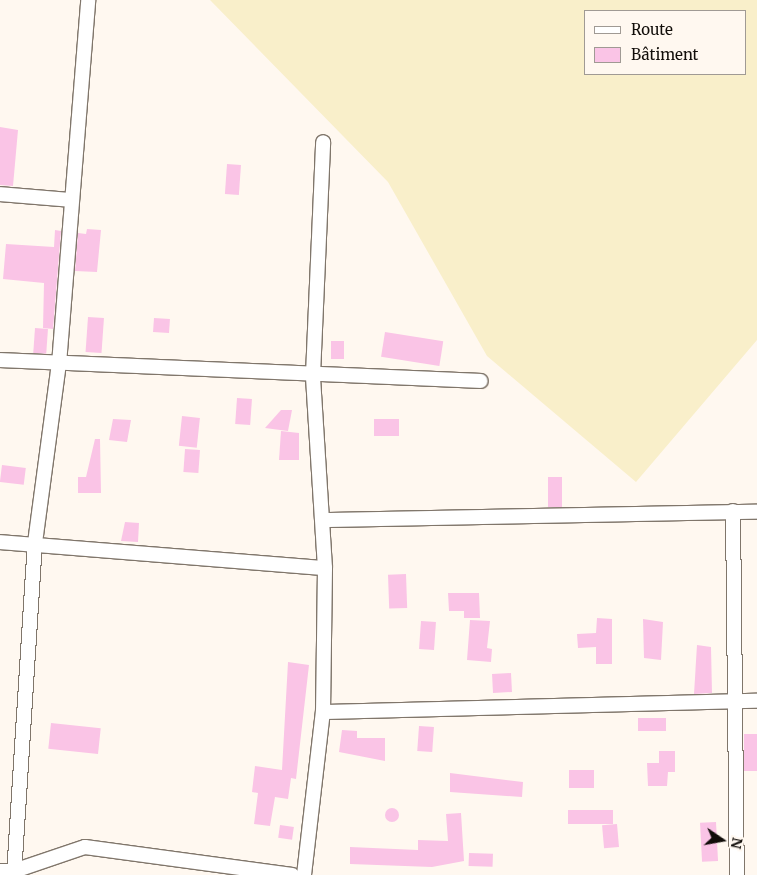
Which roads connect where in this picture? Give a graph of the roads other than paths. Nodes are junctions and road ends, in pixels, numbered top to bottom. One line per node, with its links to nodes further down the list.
1 (88, 0): 4 (street)
2 (323, 142): 7 (street)
3 (0, 194): 4 (street)
4 (72, 200): 6 (street)
5 (0, 360): 6 (street)
6 (59, 364): 7 (street); 13 (street)
7 (313, 375): 8 (street); 11 (street)
8 (481, 381)
9 (733, 511): 10 (street); 11 (street); 15 (street)
10 (757, 512)
11 (323, 520): 14 (street)
12 (0, 542): 13 (street)
13 (35, 543): 14 (street); 19 (street)
14 (325, 568): 17 (street)
15 (733, 701): 16 (street); 17 (street); 22 (street)
16 (757, 701)
17 (323, 712): 21 (street)
18 (0, 871): 19 (street)
19 (14, 873): 20 (street)
20 (292, 875)
21 (304, 875)
22 (737, 875)

